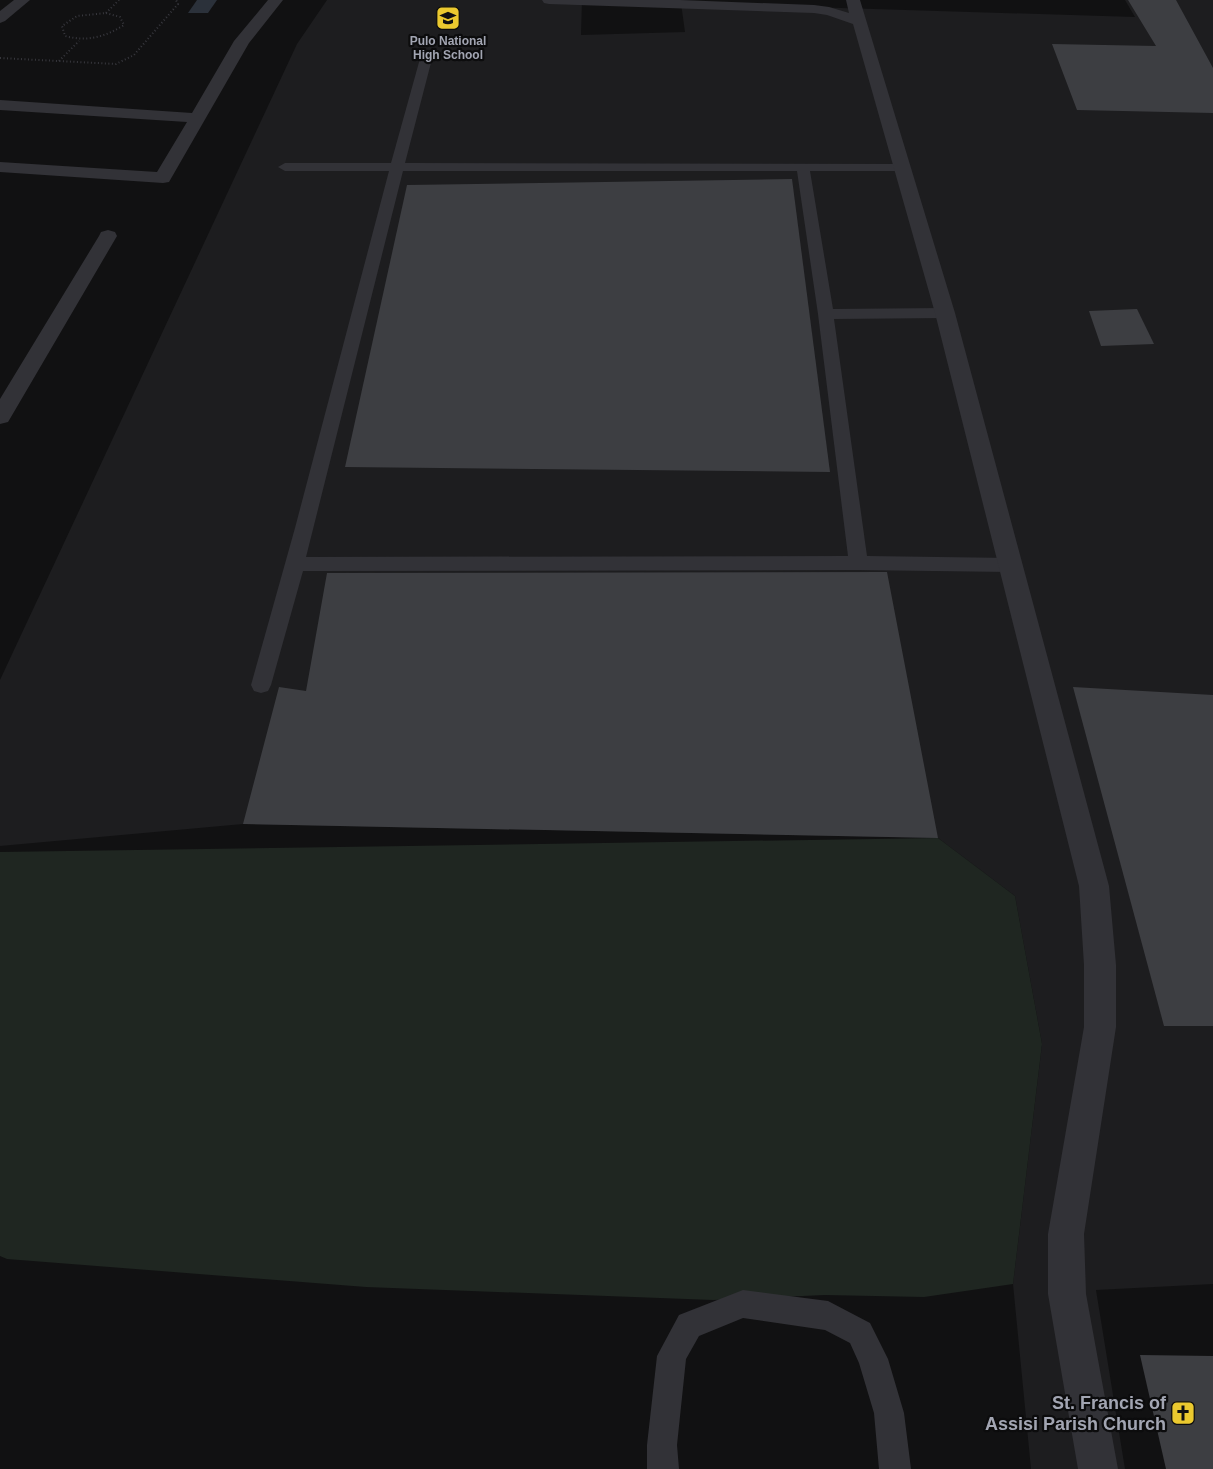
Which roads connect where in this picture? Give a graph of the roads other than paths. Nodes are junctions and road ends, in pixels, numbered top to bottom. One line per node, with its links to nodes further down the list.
1 (23, 0): 5 (street)
2 (276, 0): 8 (street)
3 (550, 0): 4 (street)
4 (855, 11): 11 (street)
5 (0, 18)
6 (427, 54): 13 (lane)
7 (0, 105): 8 (street)
8 (196, 118): 9 (street)
9 (0, 167)
10 (285, 167): 13 (lane)
11 (904, 167): 12 (lane); 15 (street)
12 (803, 168): 13 (lane); 16 (lane)
13 (396, 169): 19 (lane)
14 (108, 236): 17 (street)
15 (945, 312): 16 (lane); 20 (street)
16 (826, 314): 18 (lane)
17 (0, 417)
18 (858, 563): 19 (lane); 20 (lane)
19 (297, 564): 21 (lane)
20 (1010, 565): 24 (street)
21 (261, 685)
22 (663, 1469): 23 (lane)
23 (896, 1469)
24 (1098, 1469)

